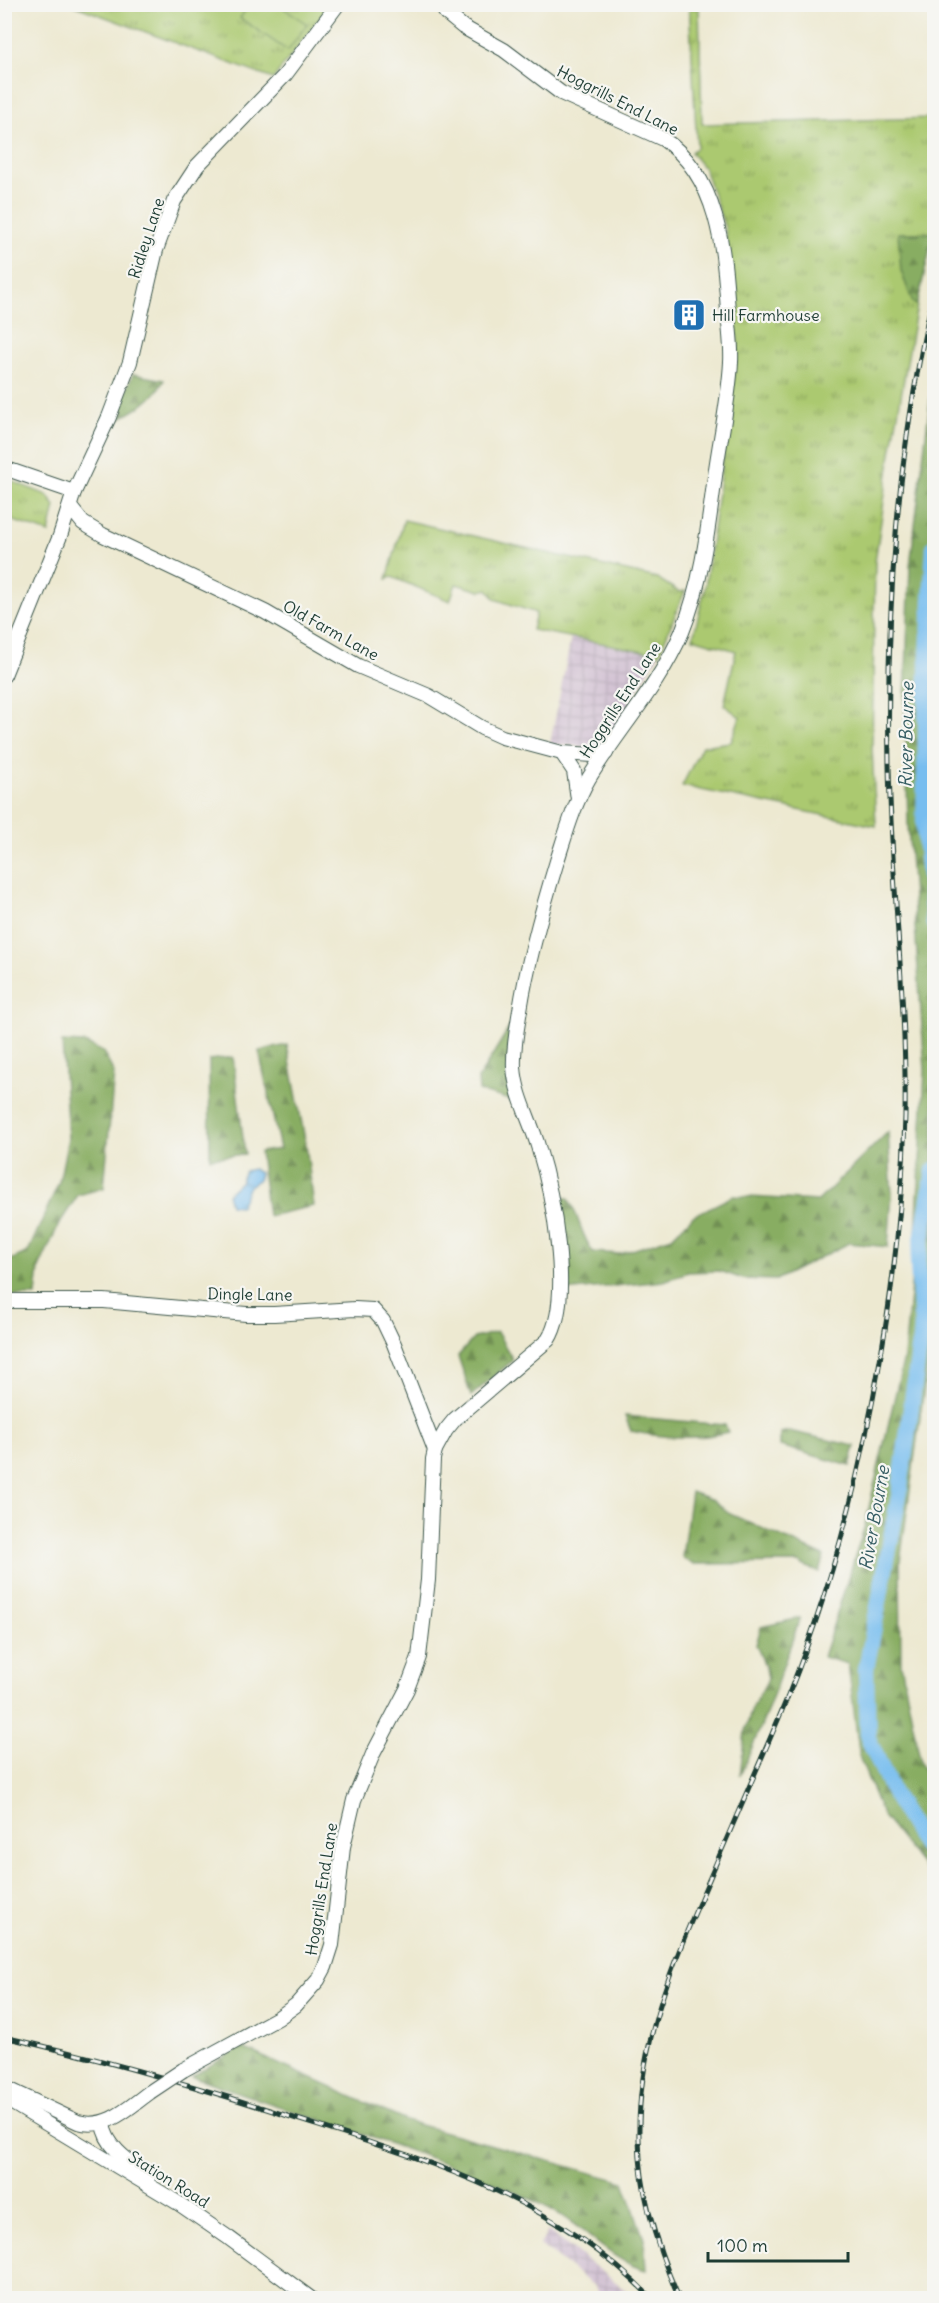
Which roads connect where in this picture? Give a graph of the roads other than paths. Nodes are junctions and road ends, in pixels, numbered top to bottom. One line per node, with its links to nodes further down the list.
1 (338, 4): 4 (street, Ridley Lane)
2 (440, 4): 10 (street, Hoggrills End Lane)
3 (4, 468): 4 (street)
4 (74, 492): 5 (street)
5 (70, 507): 6 (street, Old Farm Lane); 7 (street)
6 (88, 526): 7 (street); 9 (street, Old Farm Lane)
7 (60, 536): 8 (street)
8 (4, 675)
9 (562, 753): 10 (street, Old Farm Lane); 11 (street)
10 (606, 753): 11 (street, Hoggrills End Lane)
11 (578, 799): 14 (street, Hoggrills End Lane)
12 (4, 1301): 13 (street, Dingle Lane)
13 (422, 1420): 14 (street); 15 (street, Dingle Lane)
14 (446, 1430): 15 (street, Hoggrills End Lane)
15 (435, 1450): 18 (street, Hoggrills End Lane, bridge)
16 (4, 2087): 18 (street)
17 (4, 2098): 19 (street, Station Road)
18 (103, 2123): 19 (street)
19 (178, 2203): 20 (street, Station Road)
20 (310, 2298)

